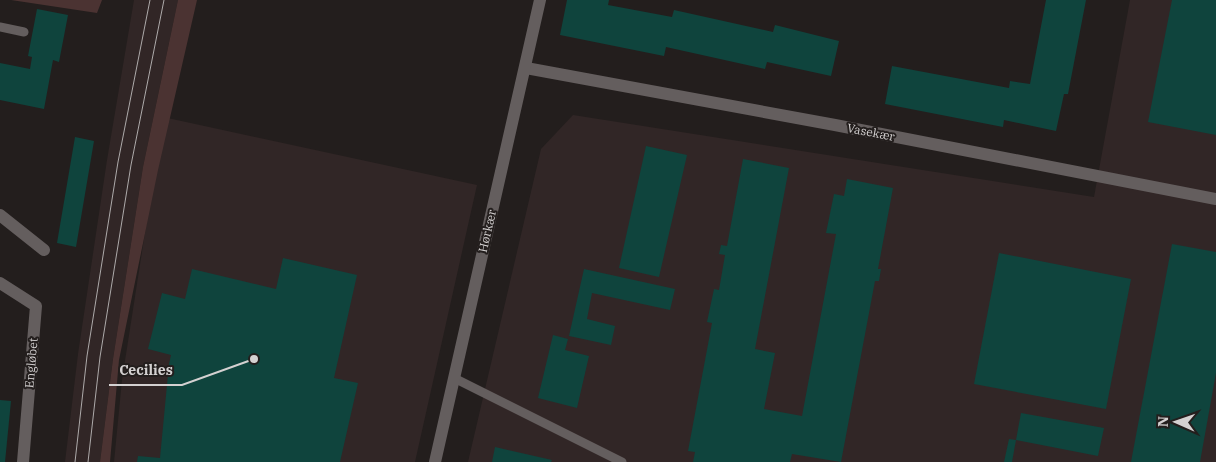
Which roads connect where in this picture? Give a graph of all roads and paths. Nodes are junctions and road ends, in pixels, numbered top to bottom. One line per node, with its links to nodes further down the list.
1 (540, 0): 4 (street, Hørkær)
2 (0, 27): 3 (lane)
3 (24, 32)
4 (526, 68): 5 (street, Vasekær); 9 (street, Hørkær)
5 (1216, 200)
6 (0, 215): 7 (street)
7 (44, 250)
8 (0, 283): 10 (street, Engløbet)
9 (454, 378): 11 (street, Hørkær); 12 (lane)
10 (23, 462)
11 (435, 462)
12 (622, 462)

